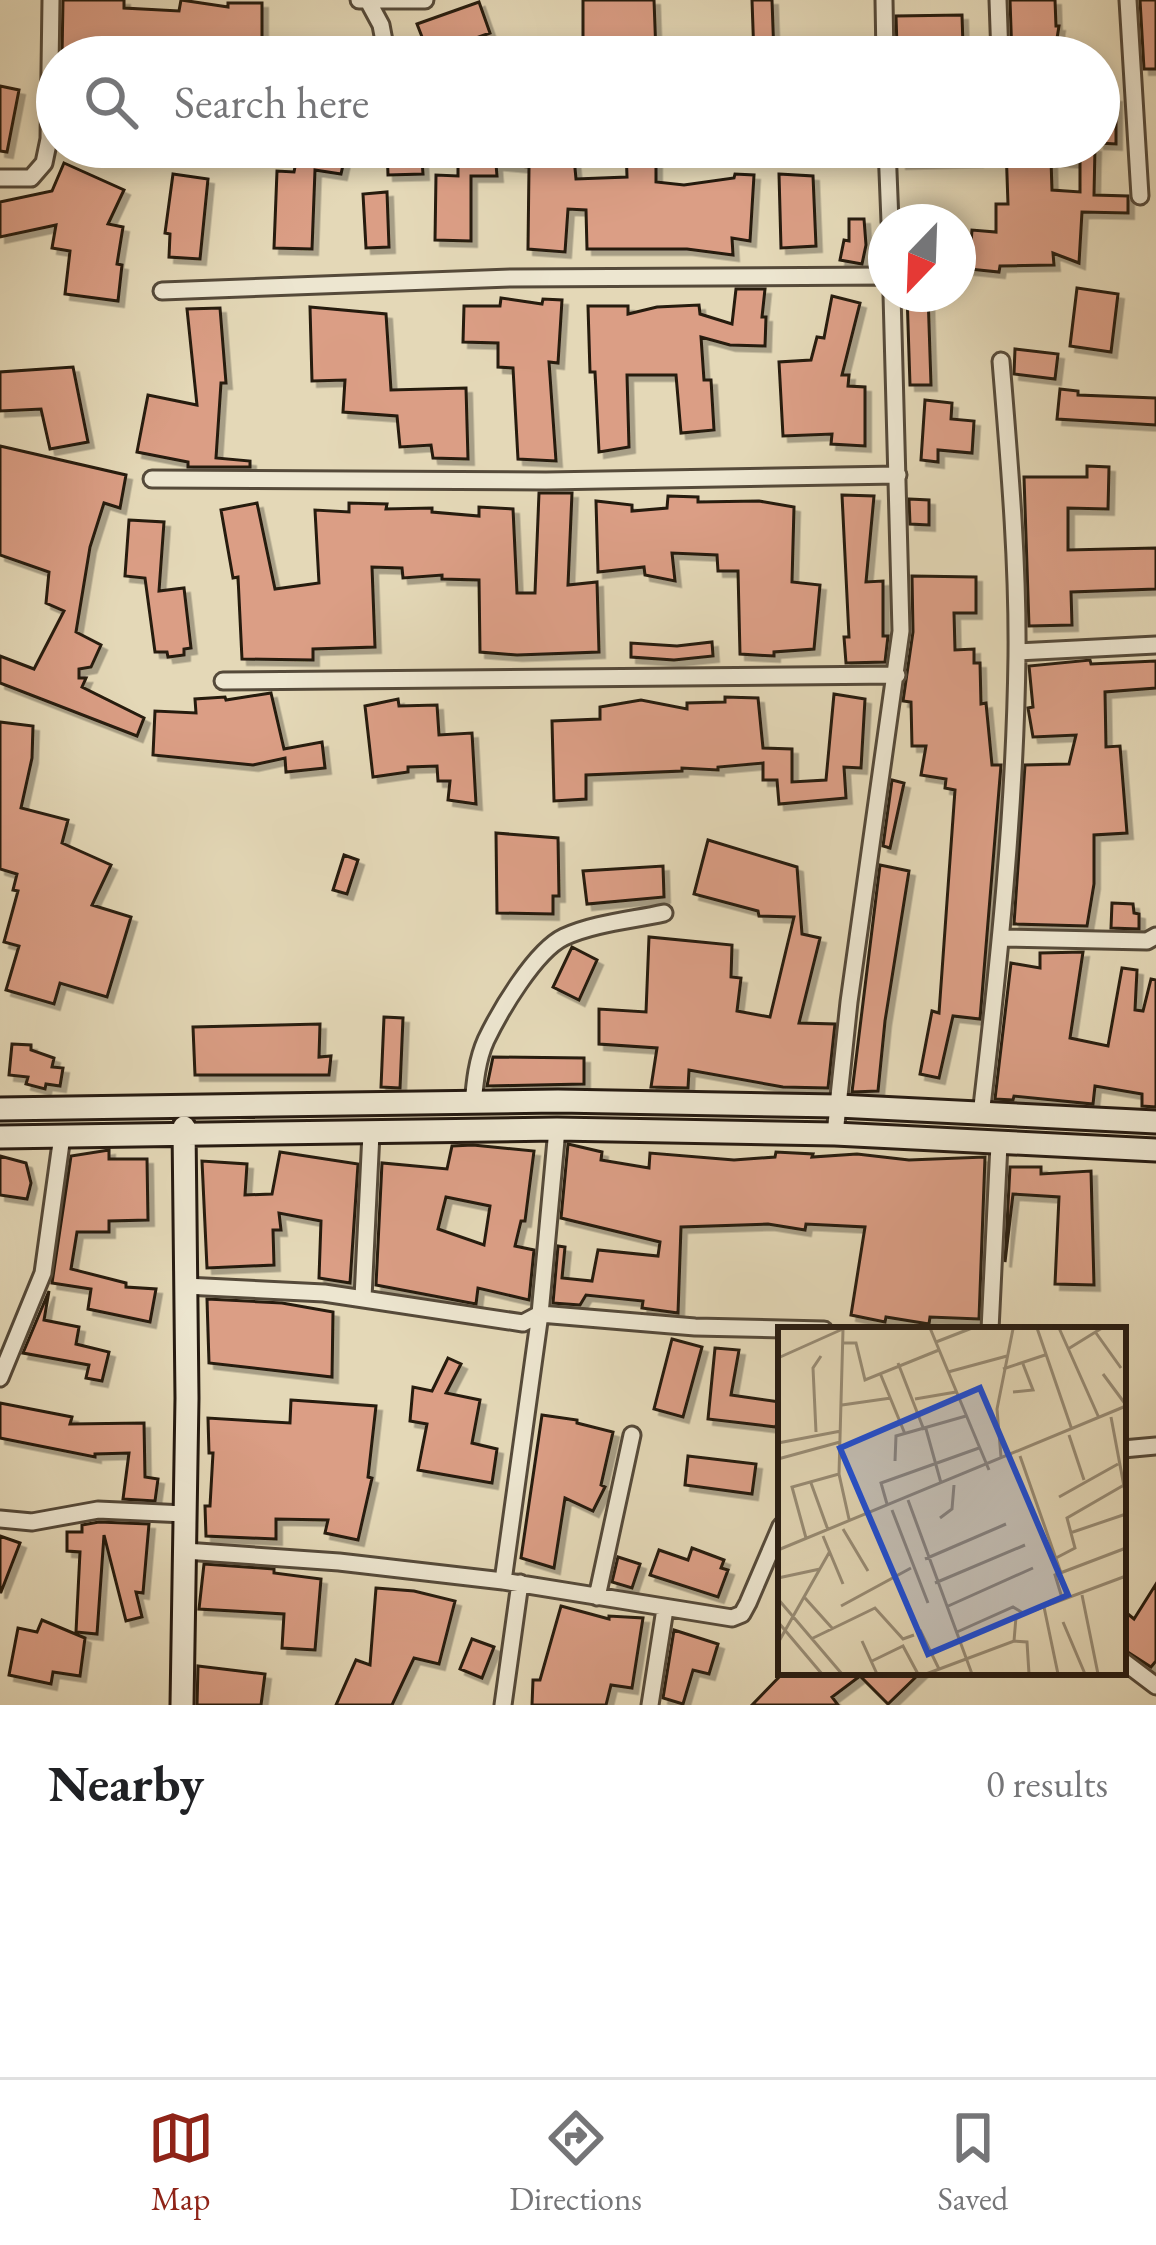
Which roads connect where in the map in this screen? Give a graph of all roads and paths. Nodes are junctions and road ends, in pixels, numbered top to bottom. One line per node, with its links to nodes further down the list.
1 (52, 0): 7 (street)
2 (425, 0): 6 (street)
3 (884, 0): 9 (street)
4 (998, 0): 10 (street)
5 (1128, 0): 14 (street)
6 (363, 1): 8 (street)
7 (51, 36)
8 (383, 36)
9 (885, 36)
10 (999, 36)
11 (40, 168): 13 (street)
12 (888, 168): 15 (street)
13 (0, 178)
14 (1140, 196)
15 (889, 204)
16 (868, 276): 17 (street)
17 (162, 291)
18 (893, 312): 20 (street)
19 (1001, 362): 23 (street)
20 (898, 475): 21 (street); 24 (street)
21 (152, 479)
22 (1156, 645): 23 (street)
23 (1017, 652): 28 (street)
24 (897, 675): 25 (street); 30 (street)
25 (223, 681)
26 (664, 913): 29 (street)
27 (1156, 937): 28 (street)
28 (1001, 938): 33 (street)
29 (472, 1104): 30 (main road); 32 (main road)
30 (838, 1106): 33 (main road); 37 (street)
31 (0, 1109): 32 (main road)
32 (184, 1109): 40 (main road)
33 (981, 1115): 34 (main road)
34 (1156, 1122)
35 (557, 1129): 36 (main road); 37 (main road); 45 (street)
36 (371, 1133): 40 (main road); 44 (street)
37 (836, 1134): 41 (main road)
38 (62, 1136): 39 (main road); 40 (main road); 48 (street)
39 (0, 1137)
40 (185, 1137): 43 (main road)
41 (999, 1144): 42 (main road); 46 (street)
42 (1156, 1150)
43 (185, 1286): 44 (street); 52 (main road)
44 (362, 1298): 45 (street)
45 (540, 1313): 47 (street); 56 (street)
46 (990, 1327)
47 (778, 1329)
48 (0, 1378)
49 (632, 1435): 57 (street)
50 (1156, 1446): 51 (street)
51 (1126, 1449)
52 (185, 1514): 53 (street); 55 (main road)
53 (0, 1519)
54 (778, 1533): 58 (street)
55 (185, 1551): 56 (street); 61 (main road)
56 (512, 1582): 57 (street); 62 (street)
57 (597, 1597): 58 (street)
58 (665, 1610): 63 (street)
59 (1126, 1663): 60 (street)
60 (1156, 1686)
61 (182, 1705)
62 (503, 1705)
63 (650, 1705)

